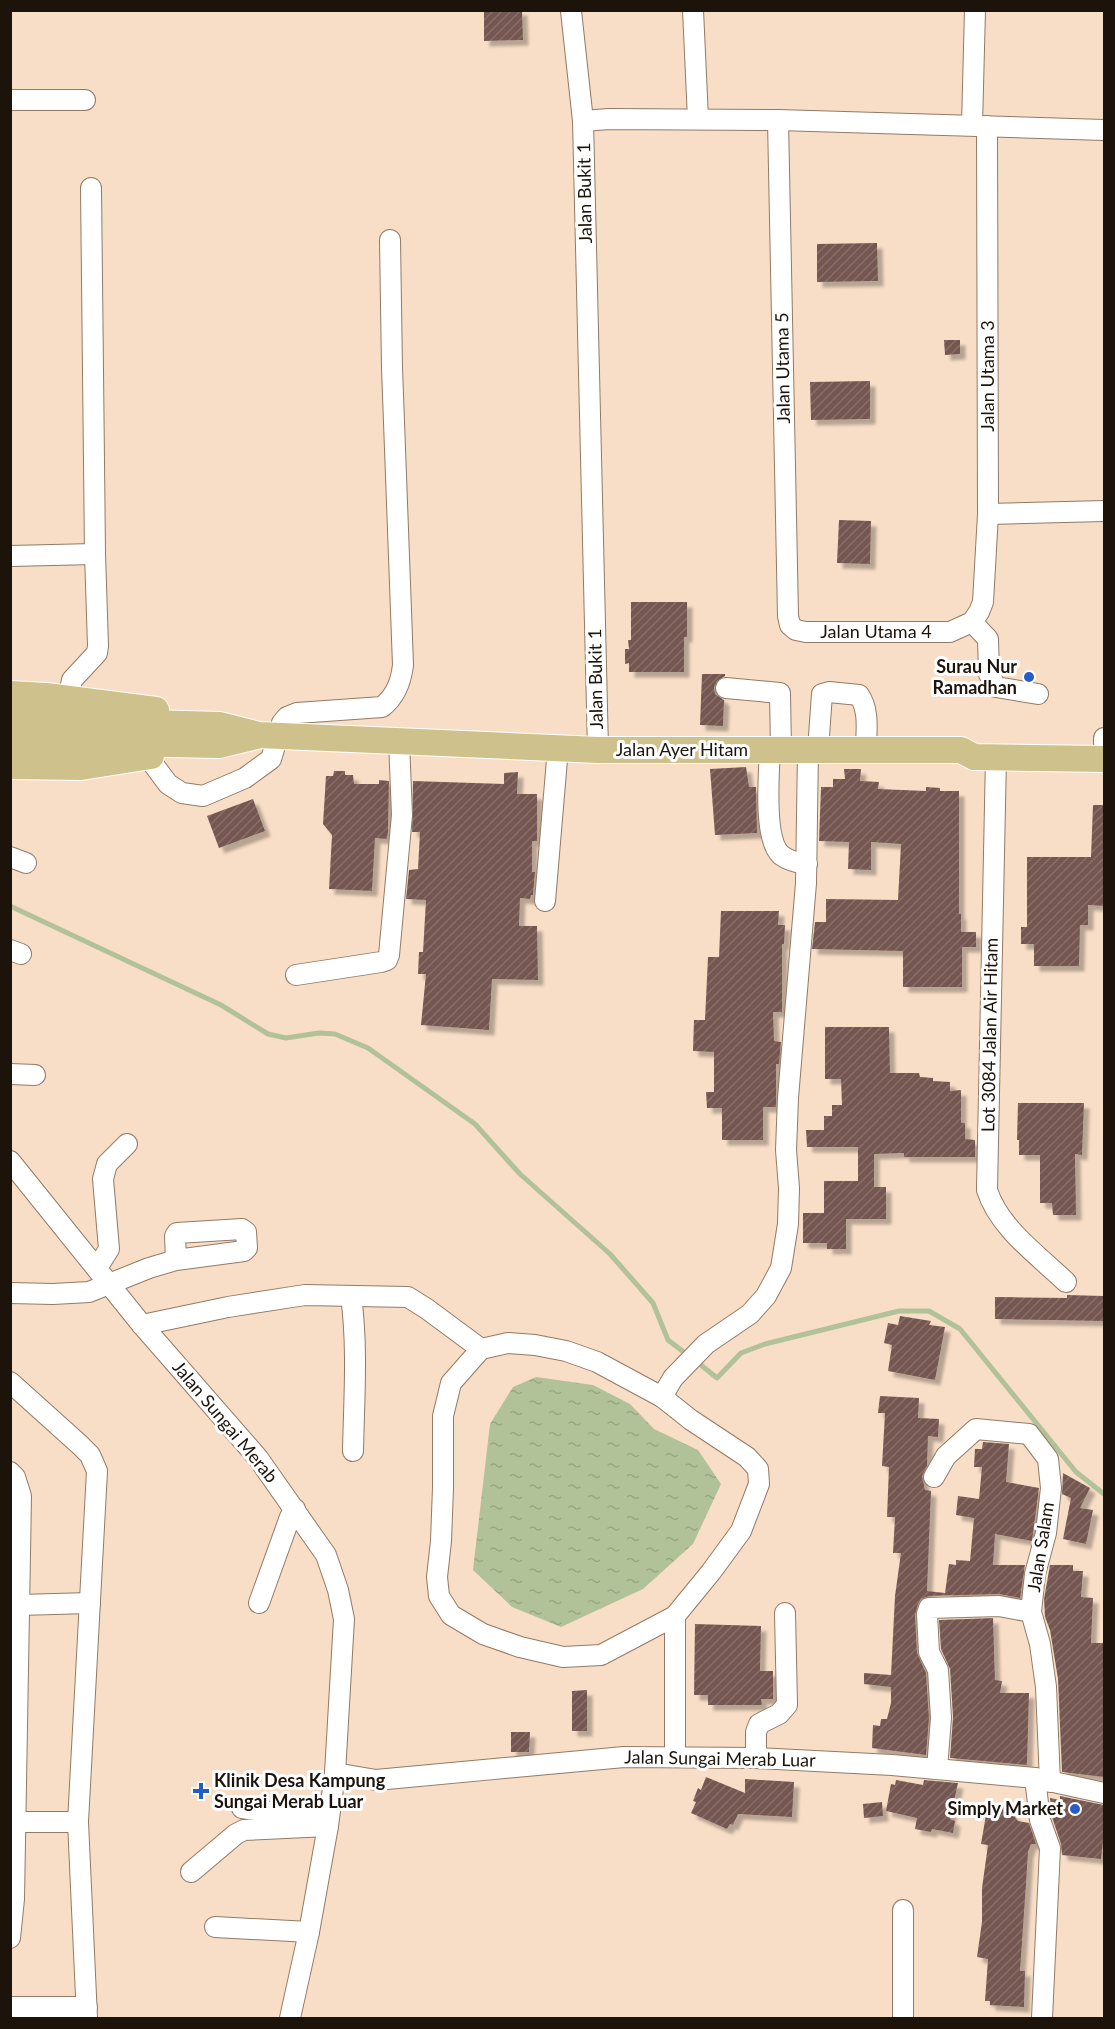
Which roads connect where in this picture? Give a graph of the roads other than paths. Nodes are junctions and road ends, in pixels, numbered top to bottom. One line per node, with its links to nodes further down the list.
1 (693, 10): 6 (street)
2 (975, 10): 9 (street, Jalan Utama 3)
3 (571, 11): 8 (street)
4 (10, 100): 5 (street)
5 (85, 100)
6 (698, 119): 7 (street, Jalan Bukit 1); 8 (street, Jalan Bukit 1)
7 (778, 120): 9 (street, Jalan Bukit 1); 17 (street, Jalan Utama 5)
8 (583, 121): 32 (street, Jalan Bukit 1)
9 (979, 125): 10 (street, Jalan Bukit 1); 14 (street, Jalan Utama 3)
10 (1104, 130)
11 (91, 188): 15 (street)
12 (390, 240): 26 (street)
13 (1104, 511): 14 (street)
14 (988, 514): 18 (street, Jalan Utama 3)
15 (95, 554): 16 (street); 22 (street)
16 (10, 556)
17 (788, 616): 18 (street, Jalan Utama 4)
18 (972, 622): 21 (street)
19 (726, 688): 33 (street)
20 (10, 694): 22 (main road)
21 (1038, 694)
22 (68, 699): 25 (main road)
23 (10, 719): 24 (main road)
24 (177, 735): 25 (main road, Jalan Ayer Hitam); 28 (main road)
25 (220, 735): 26 (main road, Jalan Ayer Hitam); 38 (main road)
26 (269, 736): 29 (main road, Jalan Ayer Hitam); 38 (street)
27 (1104, 738): 30 (street)
28 (10, 741)
29 (399, 741): 31 (main road, Jalan Ayer Hitam); 43 (street)
30 (1104, 743): 36 (main road)
31 (558, 748): 32 (main road, Jalan Ayer Hitam); 42 (street)
32 (598, 750): 33 (main road, Jalan Ayer Hitam)
33 (775, 750): 34 (main road, Jalan Ayer Hitam); 41 (street)
34 (813, 750): 35 (main road, Jalan Ayer Hitam); 35 (street); 41 (street)
35 (866, 750): 36 (main road, Jalan Ayer Hitam)
36 (961, 750): 37 (main road, Jalan Ayer Hitam)
37 (996, 756): 39 (main road, Jalan Ayer Hitam); 50 (street, Lot 3084 Jalan Air Hitam)
38 (148, 757): 40 (main road)
39 (1104, 759)
40 (10, 766)
41 (807, 864): 57 (street)
42 (545, 901)
43 (296, 975)
44 (10, 1074): 45 (street)
45 (35, 1075)
46 (128, 1144): 49 (street)
47 (10, 1161): 49 (street, Jalan Sungai Merab)
48 (176, 1260): 51 (street)
49 (97, 1268): 51 (street, Jalan Sungai Merab)
50 (1066, 1281)
51 (111, 1284): 52 (street); 54 (street, Jalan Sungai Merab)
52 (10, 1293)
53 (351, 1296): 54 (street); 55 (street); 58 (street)
54 (142, 1325): 61 (street, Jalan Sungai Merab)
55 (481, 1348): 57 (street); 68 (street)
56 (12, 1388): 63 (street)
57 (662, 1397): 68 (street)
58 (353, 1451)
59 (10, 1472): 62 (street)
60 (934, 1477): 66 (street, Jalan Salam)
61 (295, 1509): 64 (street); 72 (street, Jalan Sungai Merab)
62 (15, 1583): 65 (street)
63 (90, 1603): 65 (street); 77 (street)
64 (259, 1603)
65 (19, 1605): 76 (street)
66 (1031, 1612): 71 (street); 73 (street, Jalan Salam)
67 (785, 1613): 70 (street)
68 (675, 1616): 69 (street)
69 (675, 1757): 70 (street, Jalan Sungai Merab Luar); 72 (street, Jalan Sungai Merab Luar)
70 (756, 1758): 71 (street, Jalan Sungai Merab Luar)
71 (937, 1769): 73 (street, Jalan Sungai Merab Luar)
72 (335, 1773): 78 (street, Jalan Sungai Merab)
73 (1042, 1780): 74 (street, Jalan Sungai Merab Luar); 88 (street, Jalan Salam)
74 (1104, 1793)
75 (242, 1808): 78 (street)
76 (13, 1813): 77 (street); 83 (street)
77 (78, 1822): 85 (street)
78 (328, 1823): 79 (street); 82 (street, Jalan Sungai Merab)
79 (191, 1872)
80 (903, 1910): 87 (street)
81 (215, 1928): 82 (street)
82 (309, 1932): 86 (street, Jalan Sungai Merab)
83 (10, 1938)
84 (10, 2007): 85 (street)
85 (87, 2013)
86 (290, 2019)
87 (903, 2019)
88 (1042, 2019)

